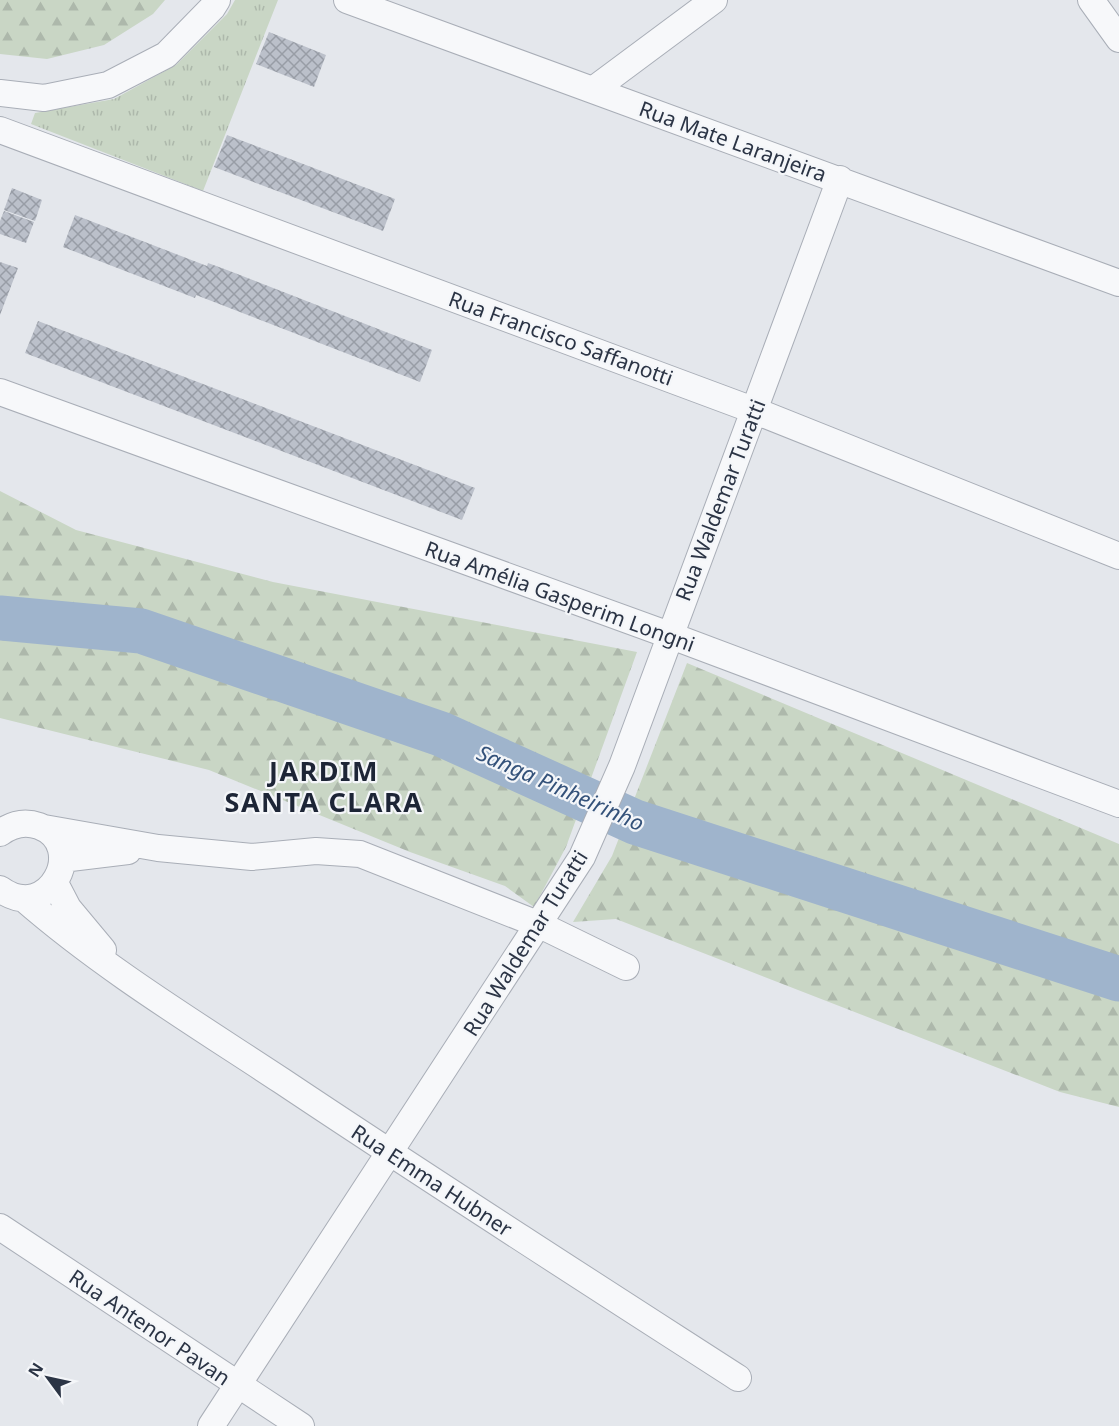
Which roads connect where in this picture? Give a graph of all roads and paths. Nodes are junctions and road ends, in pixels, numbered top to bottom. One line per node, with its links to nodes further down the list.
1 (217, 0): 7 (street)
2 (347, 0): 6 (street, Rua Mate Laranjeira)
3 (714, 0): 6 (street)
4 (1100, 3): 5 (street)
5 (1119, 39)
6 (593, 90): 9 (street, Rua Mate Laranjeira)
7 (0, 93)
8 (0, 130): 12 (street, Rua Francisco Saffanotti)
9 (840, 179): 10 (street, Rua Mate Laranjeira); 12 (street, Rua Waldemar Turatti)
10 (1119, 282)
11 (0, 392): 14 (street, Rua Amélia Gasperim Longni)
12 (753, 410): 13 (street, Rua Francisco Saffanotti); 14 (street, Rua Waldemar Turatti)
13 (1119, 555)
14 (669, 635): 15 (street, Rua Amélia Gasperim Longni); 20 (street, Rua Waldemar Turatti)
15 (1114, 794)
16 (16, 825): 17 (street); 18 (street, Rua Emma Hubner)
17 (158, 848): 18 (street); 20 (street)
18 (59, 871): 19 (street); 22 (street, Rua Emma Hubner)
19 (11, 893): 22 (street, Rua Emma Hubner)
20 (540, 925): 21 (street); 23 (street, Rua Waldemar Turatti)
21 (626, 967)
22 (129, 979): 23 (street, Rua Emma Hubner)
23 (390, 1153): 25 (street, Rua Emma Hubner); 26 (street, Rua Waldemar Turatti)
24 (0, 1227): 26 (street, Rua Antenor Pavan)
25 (738, 1378)
26 (238, 1385): 27 (street, Rua Waldemar Turatti); 28 (street, Rua Antenor Pavan)
27 (211, 1426)
28 (301, 1426)

